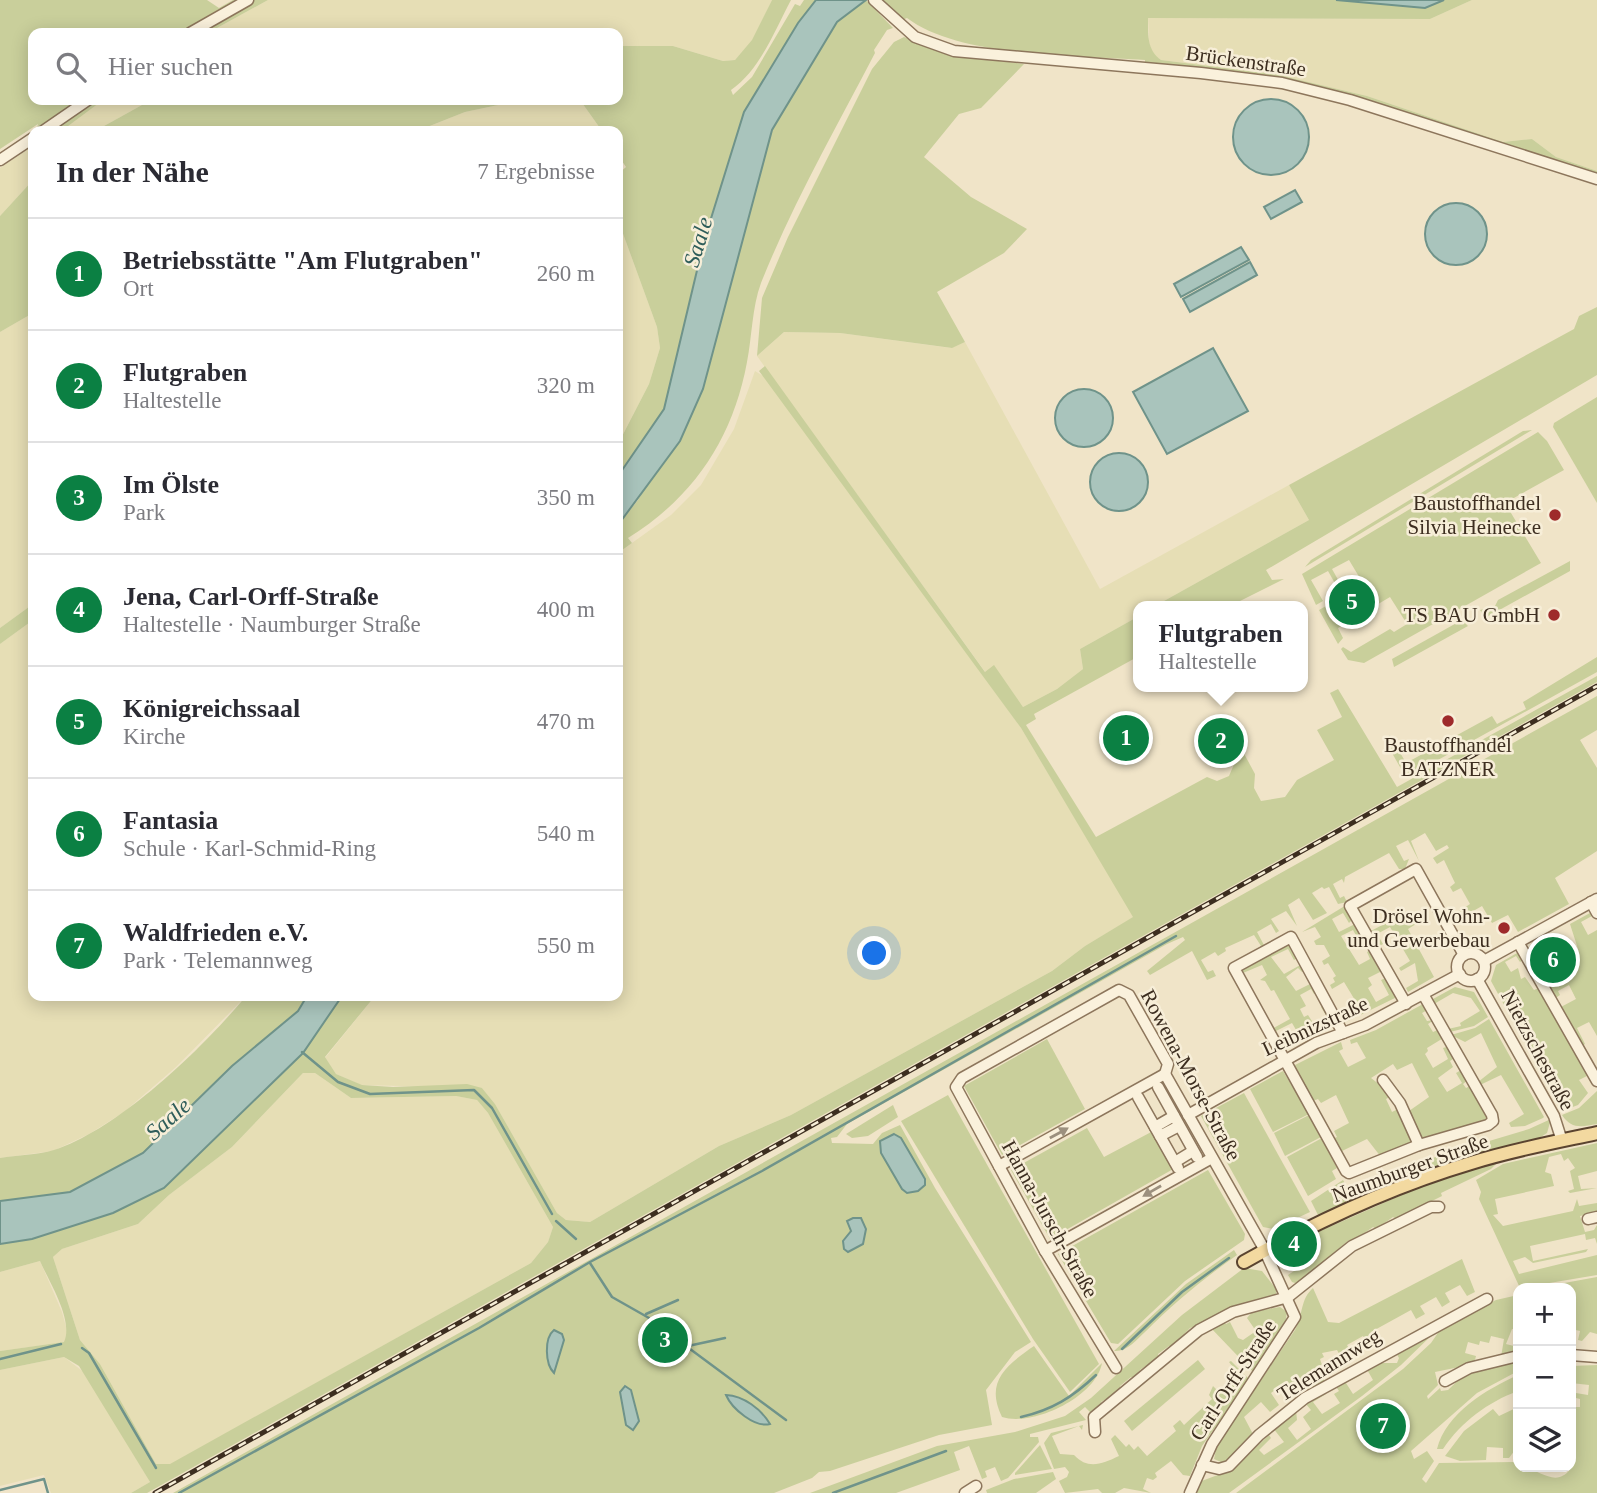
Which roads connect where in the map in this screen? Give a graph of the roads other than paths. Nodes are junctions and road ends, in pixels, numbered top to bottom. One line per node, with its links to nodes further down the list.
1 (247, 0): 3 (street)
2 (874, 0): 8 (street, Brückenstraße)
3 (199, 28)
4 (81, 105): 5 (street)
5 (50, 126)
6 (28, 141): 7 (street)
7 (0, 160)
8 (1597, 179)
9 (1594, 900): 10 (street); 11 (street)
10 (1597, 913)
11 (1518, 942): 13 (street); 22 (street)
12 (1464, 955): 13 (street); 14 (street); 17 (street)
13 (1483, 961): 15 (street)
14 (1460, 974): 15 (street); 16 (street, Leibnizstraße)
15 (1477, 979): 29 (street, Nietzschestraße)
16 (1423, 994): 17 (street, Leibnizstraße); 30 (street)
17 (1406, 1004): 18 (street, Leibnizstraße)
18 (1343, 1033): 19 (street, Leibnizstraße); 19 (street)
19 (1284, 1061): 26 (street, Leibnizstraße); 30 (street)
20 (1165, 1074): 23 (street, Rowena-Morse-Straße); 26 (street, Rowena-Morse-Straße); 32 (street, one-way to 20)
21 (1383, 1080): 30 (street)
22 (1597, 1081)
23 (956, 1087): 32 (street, Hanna-Jursch-Straße)
24 (1158, 1087): 26 (street)
25 (1138, 1097): 27 (street)
26 (1181, 1122): 27 (street, Leibnizstraße); 27 (street); 31 (street, Rowena-Morse-Straße)
27 (1158, 1132)
28 (1597, 1133): 29 (main road, Naumburger Straße)
29 (1562, 1141): 34 (main road, Naumburger Straße)
30 (1419, 1145)
31 (1212, 1157): 34 (street, Rowena-Morse-Straße); 35 (street, one-way to 35)
32 (999, 1166): 35 (street, Hanna-Jursch-Straße)
33 (1439, 1207): 37 (street)
34 (1264, 1250): 36 (main road, Naumburger Straße); 37 (street, Carl-Orff-Straße)
35 (1045, 1251): 42 (street, Hanna-Jursch-Straße)
36 (1244, 1262)
37 (1288, 1297): 44 (street); 45 (street, Carl-Orff-Straße)
38 (1487, 1299): 45 (street, Telemannweg)
39 (1576, 1355): 41 (street)
40 (1513, 1357): 43 (street)
41 (1597, 1357)
42 (1116, 1368)
43 (1445, 1381)
44 (1095, 1432)
45 (1202, 1465): 48 (street, Carl-Orff-Straße)
46 (976, 1486): 47 (street)
47 (965, 1493)
48 (1190, 1493)

